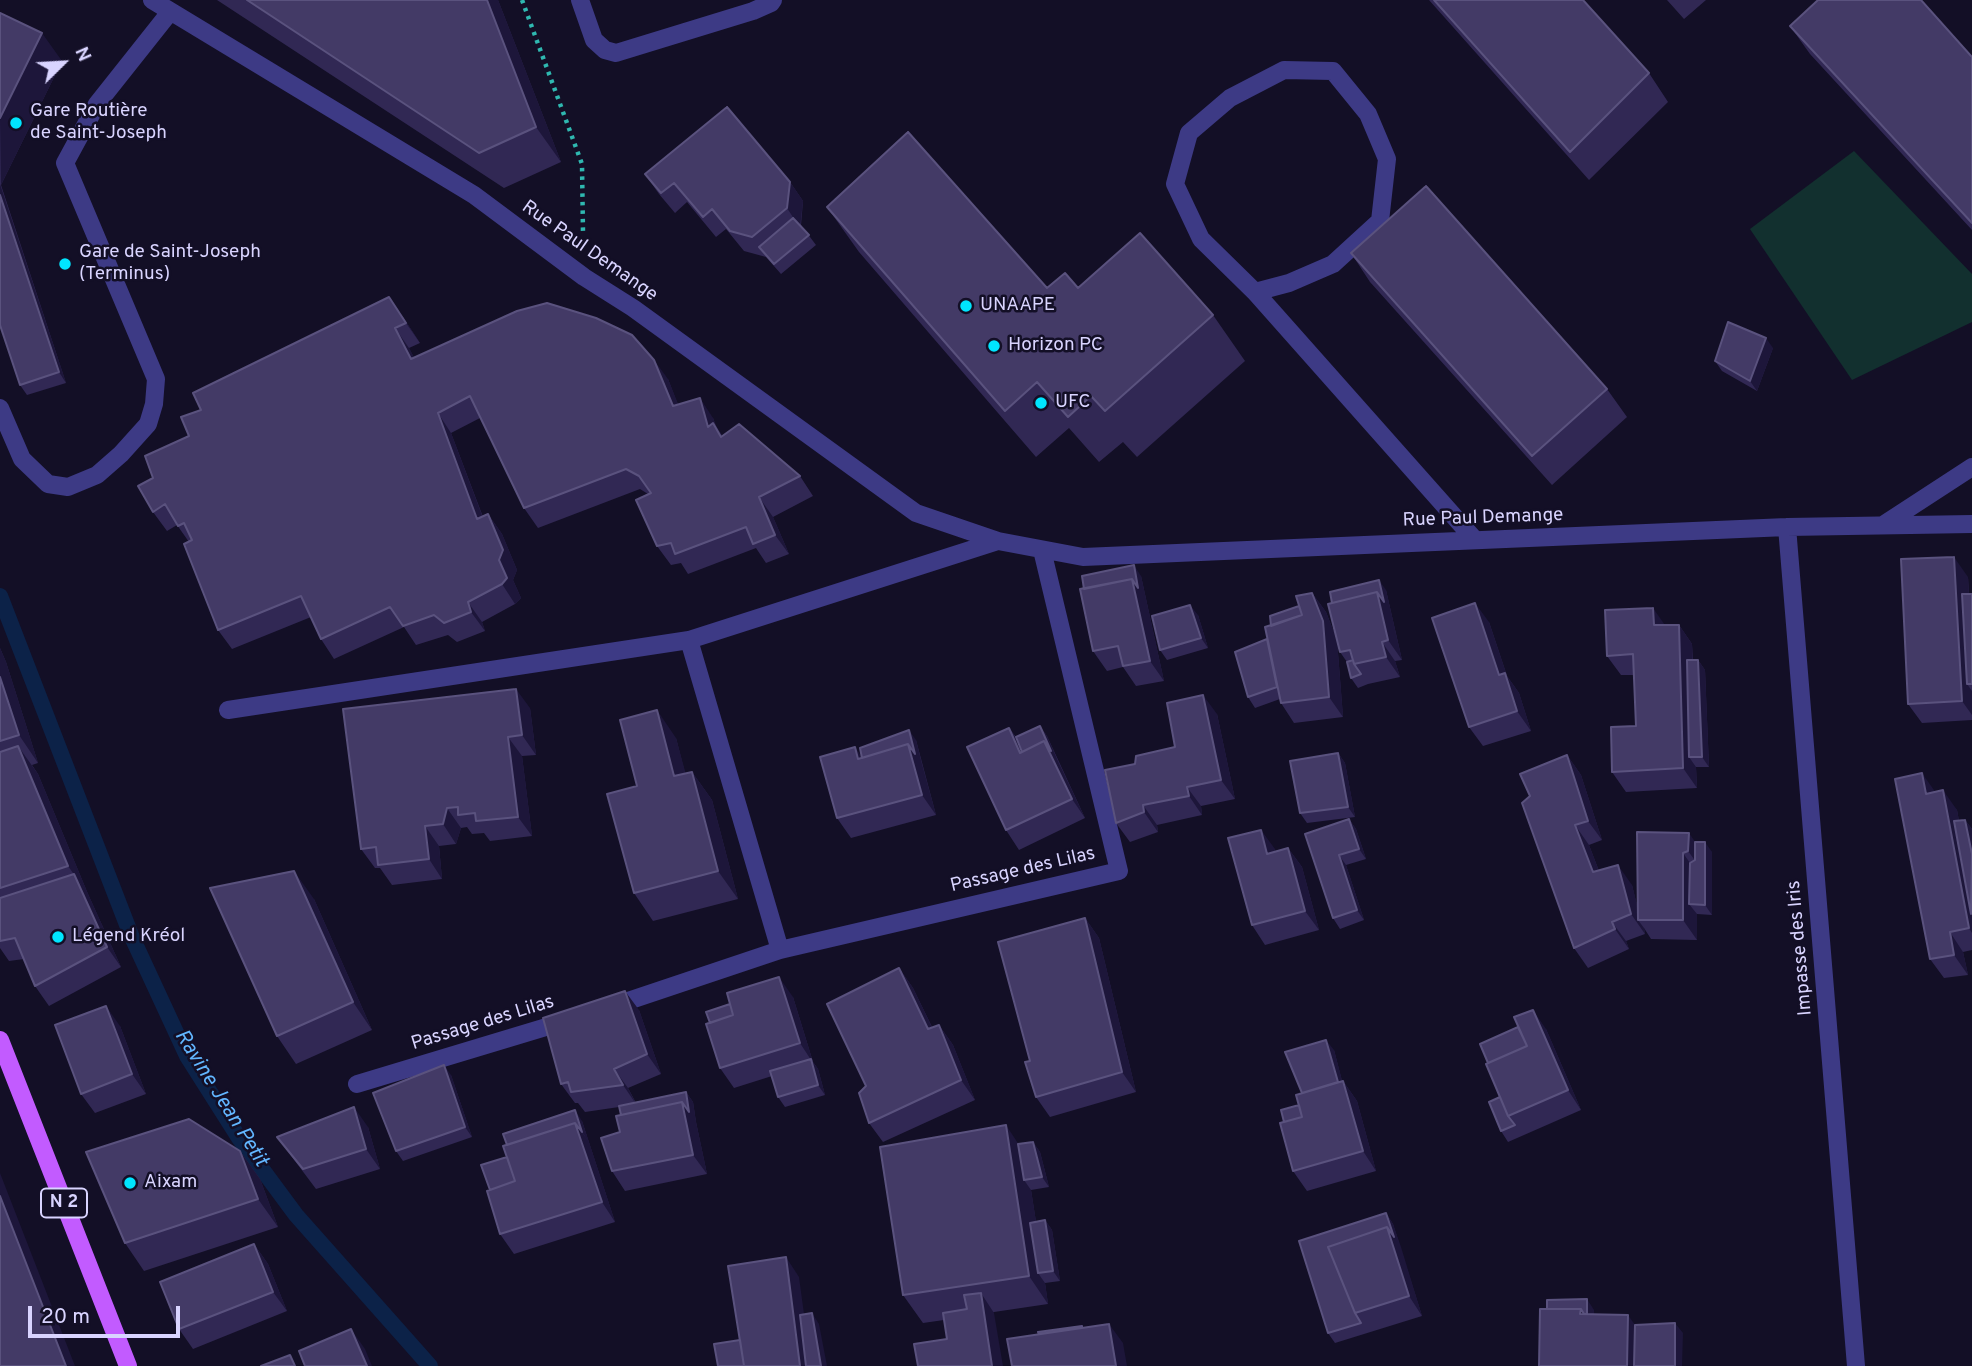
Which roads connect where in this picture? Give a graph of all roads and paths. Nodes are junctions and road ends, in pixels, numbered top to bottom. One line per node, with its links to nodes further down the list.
1 (152, 0): 5 (street, Rue Paul Demange)
2 (522, 0): 6 (path)
3 (580, 0): 4 (street)
4 (773, 0)
5 (170, 12): 6 (street, Rue Paul Demange); 8 (street)
6 (584, 277): 14 (street, Rue Paul Demange)
7 (1255, 292): 7 (street); 13 (street)
8 (0, 408)
9 (1972, 467): 11 (street)
10 (1972, 524): 11 (street, Rue Paul Demange)
11 (1883, 525): 12 (street, Rue Paul Demange)
12 (1787, 527): 13 (street, Rue Paul Demange); 22 (street, Impasse des Iris)
13 (1475, 540): 15 (street, Rue Paul Demange)
14 (998, 541): 15 (street, Rue Paul Demange); 16 (street, Rue Paul Demange)
15 (1042, 550): 18 (street, Passage des Lilas)
16 (689, 640): 17 (street, Rue Paul Demange); 18 (street)
17 (228, 710)
18 (780, 950): 20 (street, Passage des Lilas)
19 (0, 1040): 21 (main road, N 2)
20 (357, 1084)
21 (128, 1366)
22 (1856, 1366)

